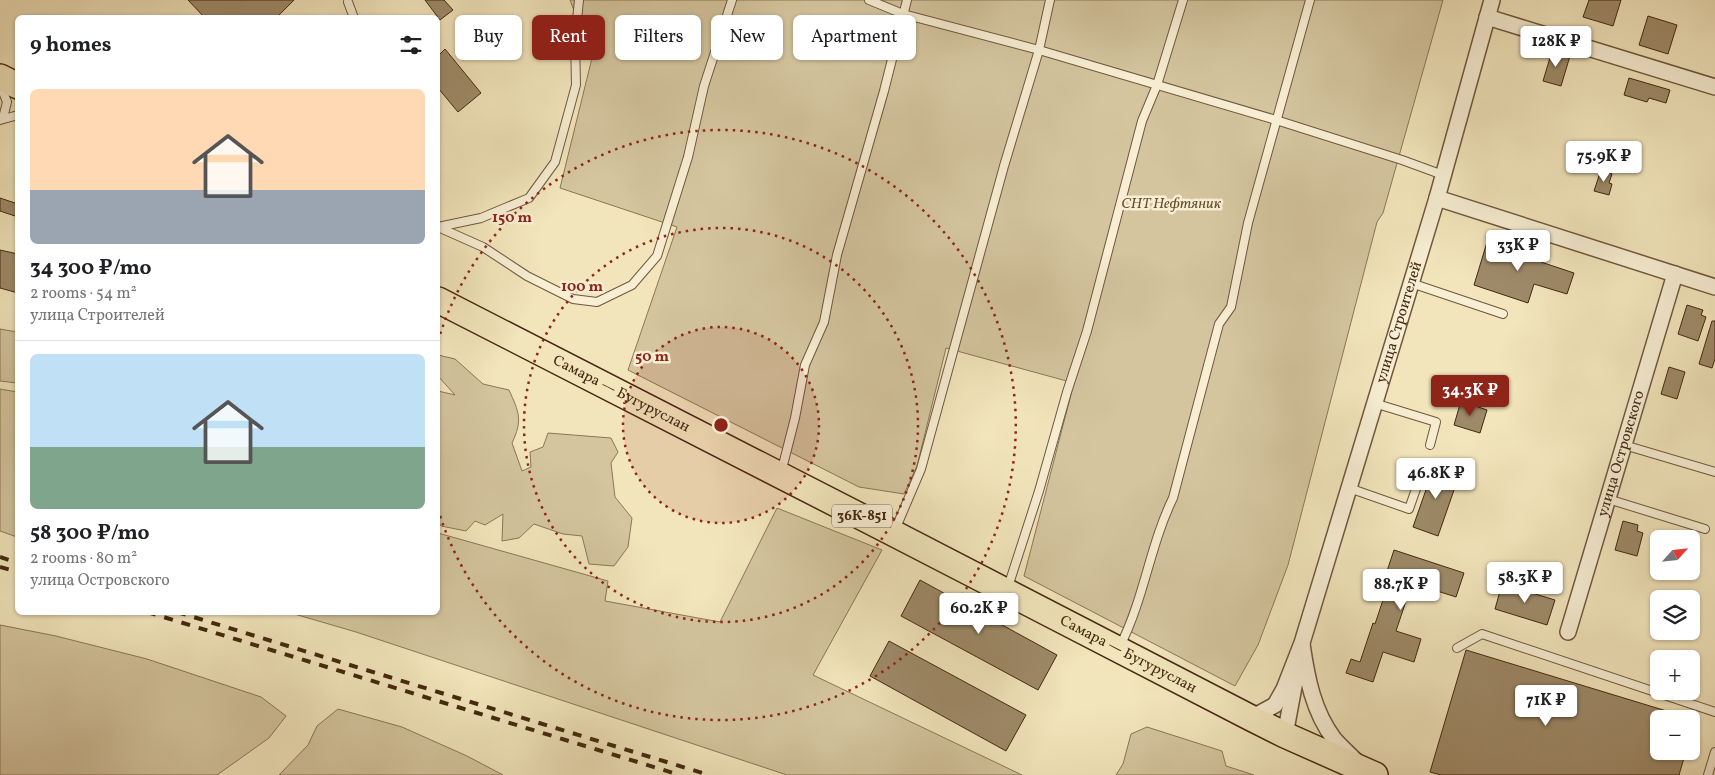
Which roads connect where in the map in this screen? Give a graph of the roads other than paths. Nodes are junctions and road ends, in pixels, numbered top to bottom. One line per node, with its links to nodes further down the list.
1 (579, 0): 24 (lane)
2 (732, 0): 25 (lane)
3 (869, 0): 10 (lane)
4 (907, 0): 10 (lane)
5 (1050, 0): 13 (lane)
6 (1183, 0): 17 (lane)
7 (1310, 0): 21 (lane)
8 (1492, 0): 12 (street, улица Строителей)
9 (348, 2): 11 (lane)
10 (903, 14): 13 (lane); 35 (lane)
11 (353, 15)
12 (1487, 17): 18 (street); 22 (street, улица Строителей)
13 (1039, 50): 17 (lane); 40 (lane)
14 (0, 77): 16 (main road)
15 (0, 84): 20 (lane)
16 (15, 84)
17 (1156, 85): 21 (lane); 41 (lane)
18 (1715, 87)
19 (15, 116): 20 (lane)
20 (2, 119)
21 (1276, 120): 22 (lane); 45 (lane)
22 (1443, 175): 23 (street, улица Строителей)
23 (1437, 198): 26 (street); 27 (street, улица Строителей)
24 (440, 227)
25 (440, 228)
26 (1675, 274): 28 (street); 33 (street, улица Островского)
27 (1411, 283): 30 (lane); 31 (street, улица Строителей)
28 (1715, 286)
29 (440, 301): 35 (main road, Самара — Бугуруслан / 36К-851)
30 (1503, 314)
31 (1374, 403): 32 (lane); 37 (street, улица Строителей)
32 (1430, 445)
33 (1624, 445): 34 (lane); 38 (street, улица Островского)
34 (1715, 472)
35 (780, 475): 40 (main road, Самара — Бугуруслан / 36К-851)
36 (1417, 486): 37 (lane)
37 (1349, 488): 43 (street, улица Строителей)
38 (1608, 499): 39 (lane); 42 (street, улица Островского)
39 (1705, 529)
40 (893, 532): 41 (main road, Самара — Бугуруслан / 36К-851)
41 (1007, 591): 45 (main road, Самара — Бугуруслан / 36К-851)
42 (1568, 632)
43 (1302, 643): 47 (street); 48 (street); 50 (street)
44 (1457, 648): 46 (lane)
45 (1119, 649): 47 (main road, Самара — Бугуруслан / 36К-851)
46 (1715, 712)
47 (1250, 718): 48 (main road, Самара — Бугуруслан / 36К-851)
48 (1285, 735): 50 (main road, Самара — Бугуруслан / 36К-851)
49 (1715, 752): 51 (lane)
50 (1371, 774)
51 (1708, 775)

